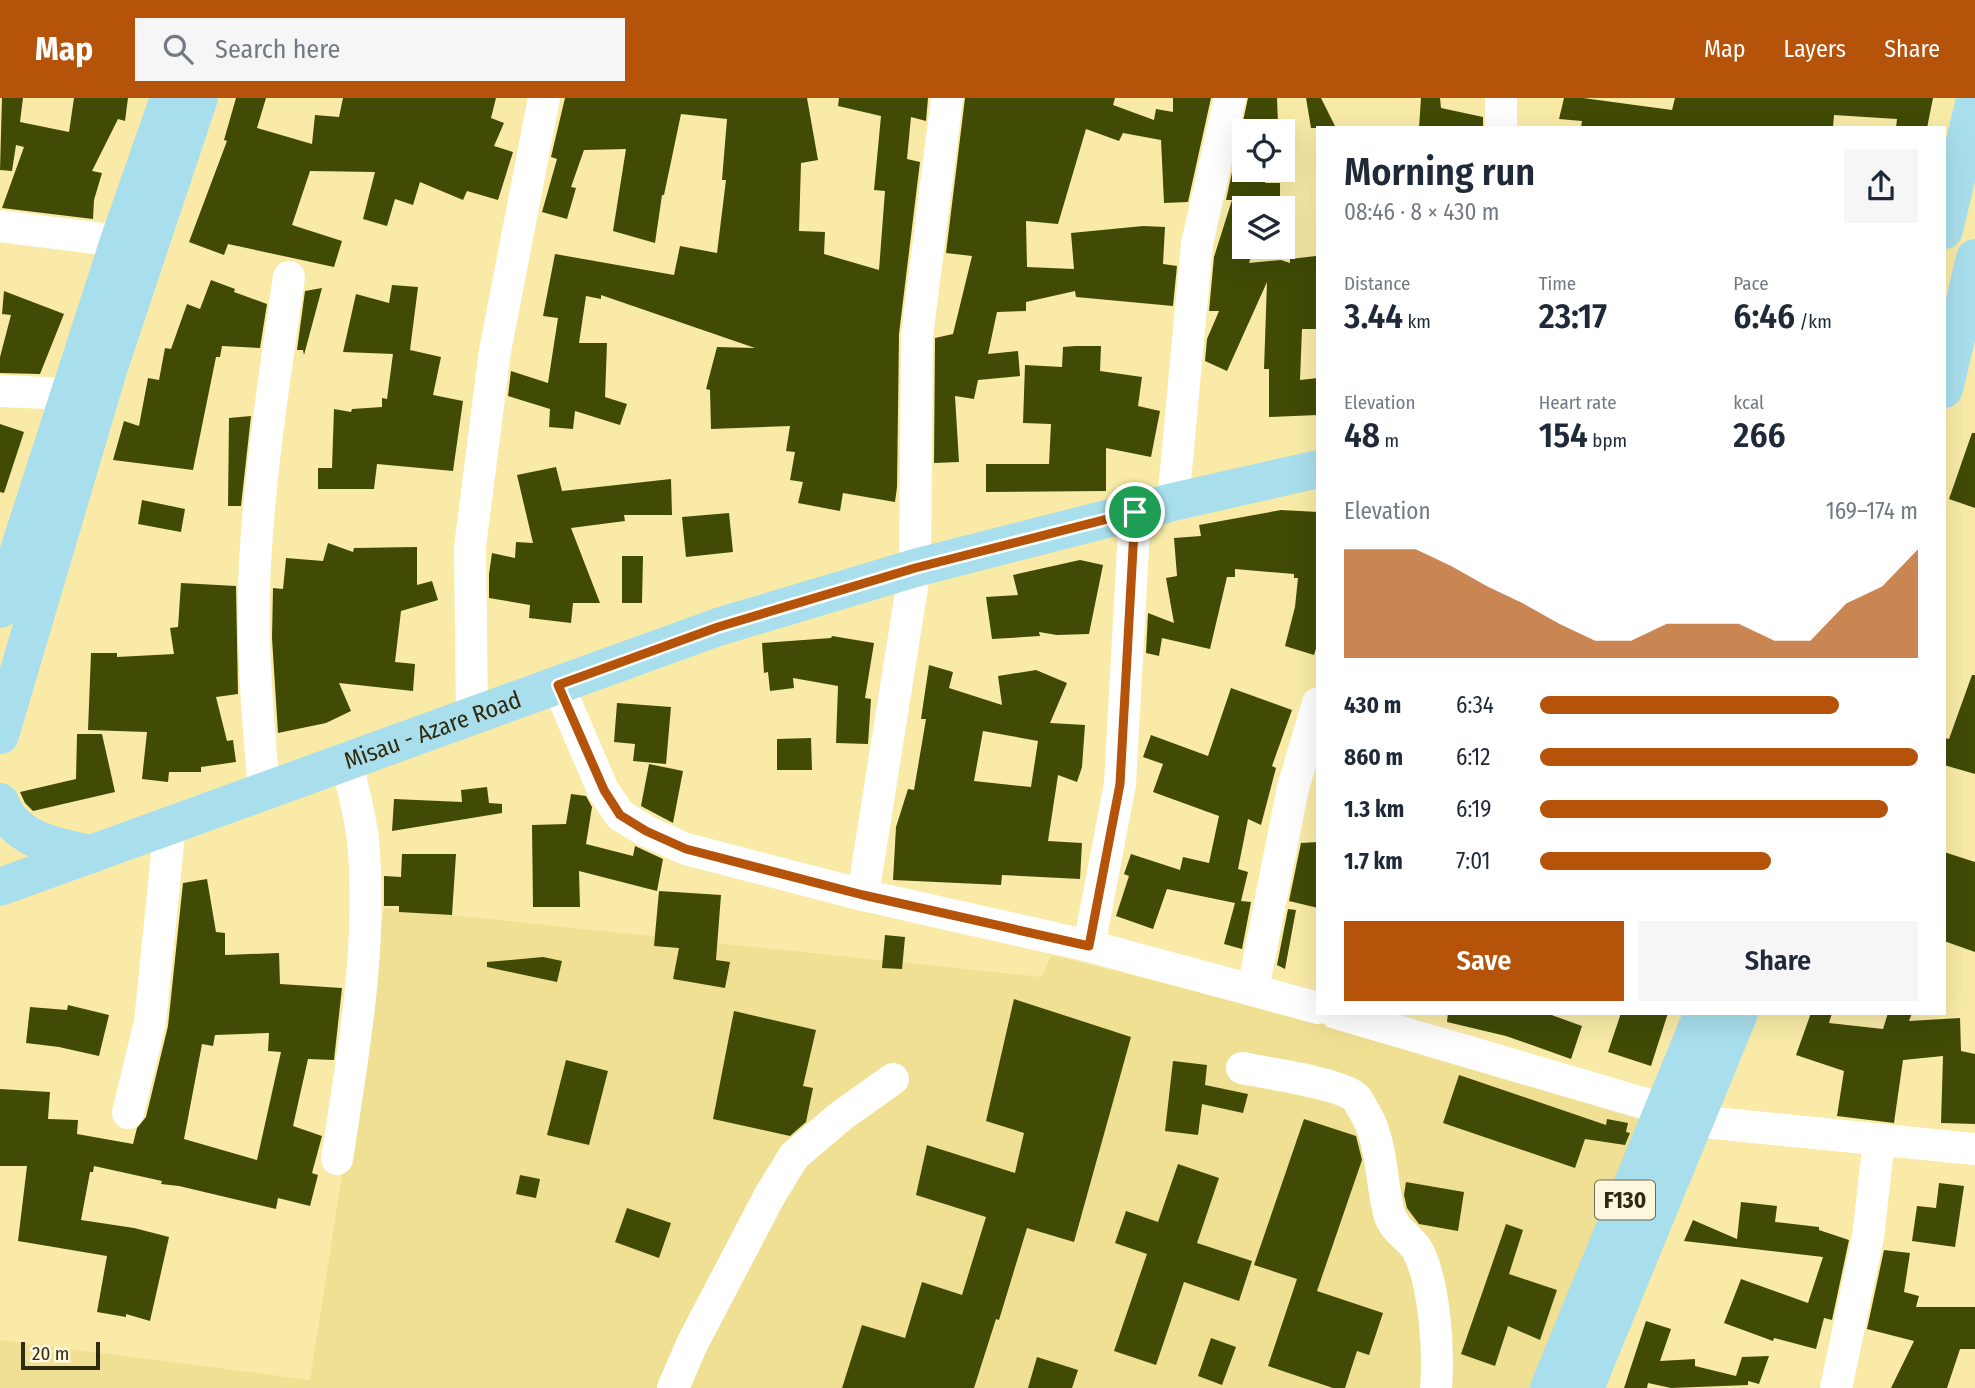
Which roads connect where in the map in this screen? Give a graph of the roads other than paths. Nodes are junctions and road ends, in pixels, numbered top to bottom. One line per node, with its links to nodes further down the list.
1 (169, 98): 11 (main road)
2 (199, 98): 28 (main road)
3 (544, 98): 27 (street)
4 (947, 98): 23 (street)
5 (1230, 98): 20 (street)
6 (1501, 98): 8 (street)
7 (1975, 99): 9 (main road)
8 (1501, 126)
9 (1954, 211)
10 (0, 226): 11 (street)
11 (119, 241): 18 (main road)
12 (1946, 250): 13 (main road)
13 (1975, 258): 15 (main road)
14 (289, 277): 30 (street)
15 (1967, 320): 16 (main road)
16 (1946, 383)
17 (0, 391): 18 (street)
18 (71, 394): 22 (main road)
19 (1316, 469): 20 (main road, Misau - Azare Road)
20 (1173, 502): 21 (main road, Misau - Azare Road)
21 (1135, 512): 23 (main road, Misau - Azare Road); 36 (street)
22 (12, 541): 24 (main road)
23 (915, 568): 25 (main road, Misau - Azare Road); 35 (street)
24 (0, 609)
25 (558, 685): 27 (main road, Misau - Azare Road); 35 (street)
26 (1316, 711): 37 (street)
27 (472, 716): 29 (main road, Misau - Azare Road)
28 (0, 736)
29 (347, 761): 30 (main road, Misau - Azare Road); 48 (street)
30 (264, 792): 32 (main road, Misau - Azare Road)
31 (0, 802): 33 (main road)
32 (170, 825): 33 (main road, Misau - Azare Road); 44 (street)
33 (92, 854): 34 (main road, Misau - Azare Road)
34 (0, 887)
35 (863, 895): 36 (street)
36 (1089, 946): 37 (street)
37 (1253, 989): 38 (street)
38 (1316, 1007)
39 (1343, 1015): 45 (street)
40 (1703, 1015): 45 (main road, F130)
41 (1738, 1015): 45 (main road, F130)
42 (1242, 1068): 50 (street)
43 (893, 1079): 49 (street)
44 (128, 1113)
45 (1679, 1115): 46 (street); 51 (main road, F130); 52 (main road, F130)
46 (1879, 1140): 47 (street); 53 (street)
47 (1975, 1149)
48 (337, 1159)
49 (673, 1388)
50 (1436, 1388)
51 (1549, 1388)
52 (1585, 1388)
53 (1836, 1388)

